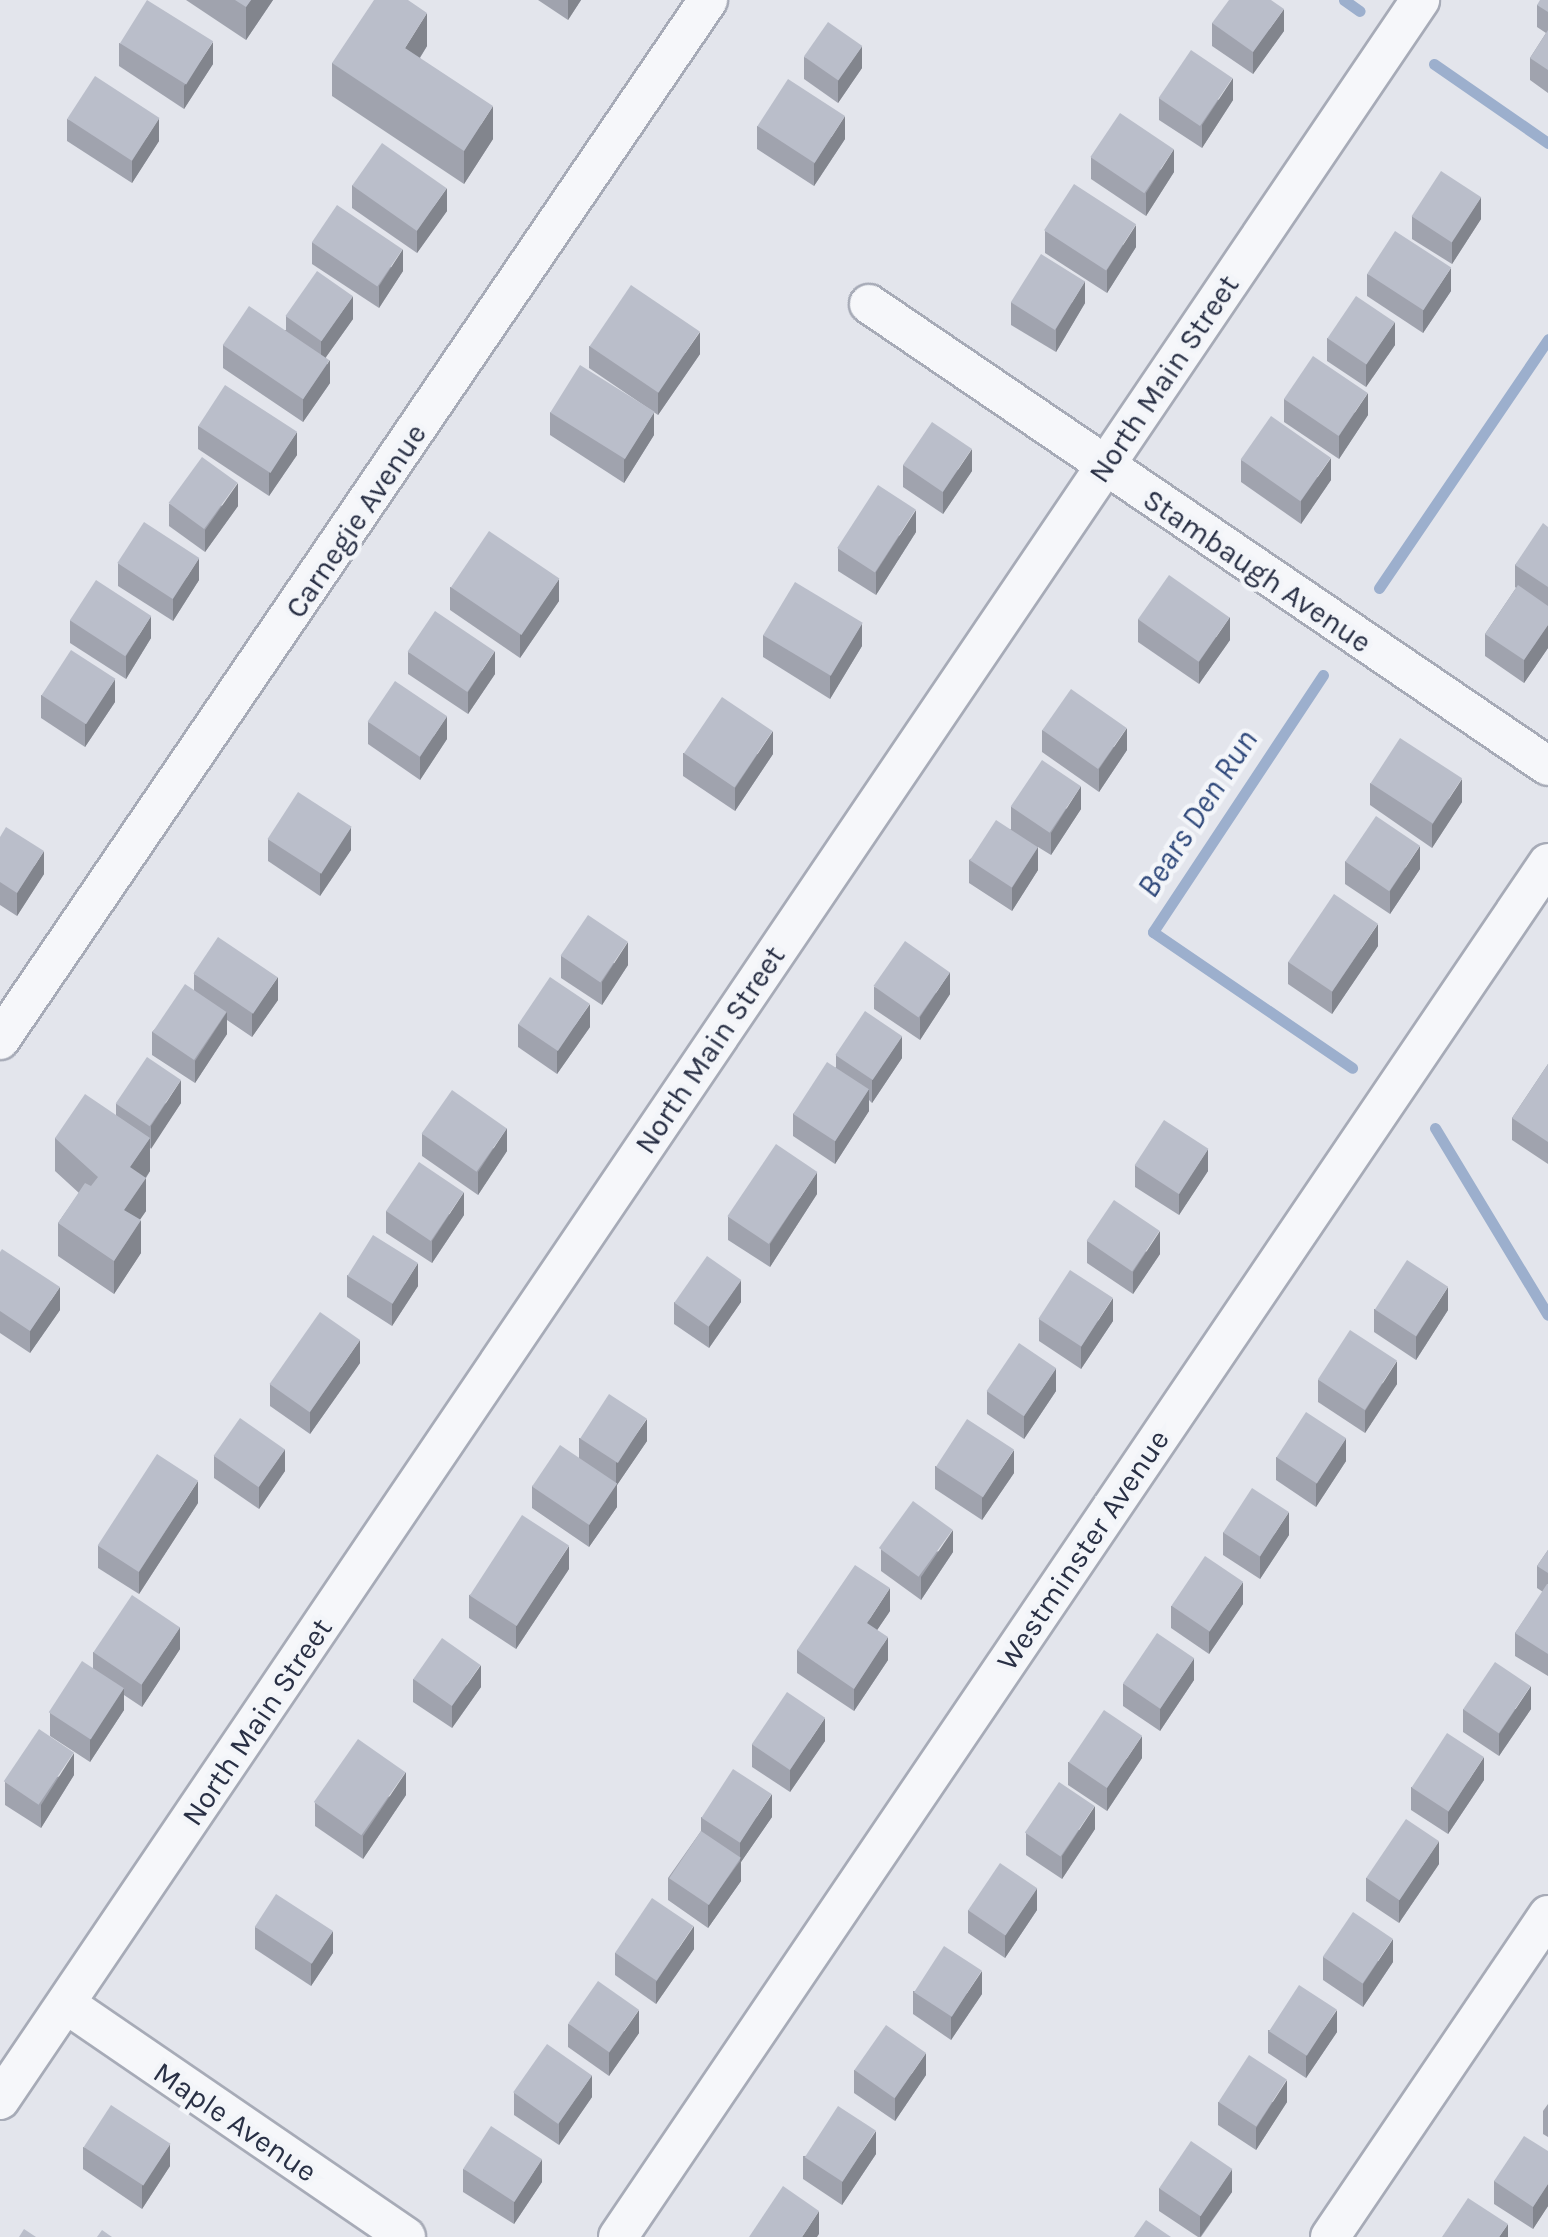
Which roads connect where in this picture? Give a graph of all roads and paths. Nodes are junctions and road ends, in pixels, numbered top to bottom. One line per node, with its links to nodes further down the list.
1 (708, 0): 7 (street, Carnegie Avenue)
2 (1420, 0): 4 (street, North Main Street)
3 (869, 304): 4 (street, Stambaugh Avenue)
4 (1104, 468): 5 (street, Stambaugh Avenue); 9 (street, North Main Street)
5 (1548, 766)
6 (1548, 862): 12 (street, Westminster Avenue)
7 (0, 1040)
8 (1548, 1916): 13 (street)
9 (66, 2004): 10 (street, North Main Street); 11 (street, Maple Avenue)
10 (0, 2100)
11 (406, 2237)
12 (618, 2237)
13 (1330, 2237)

